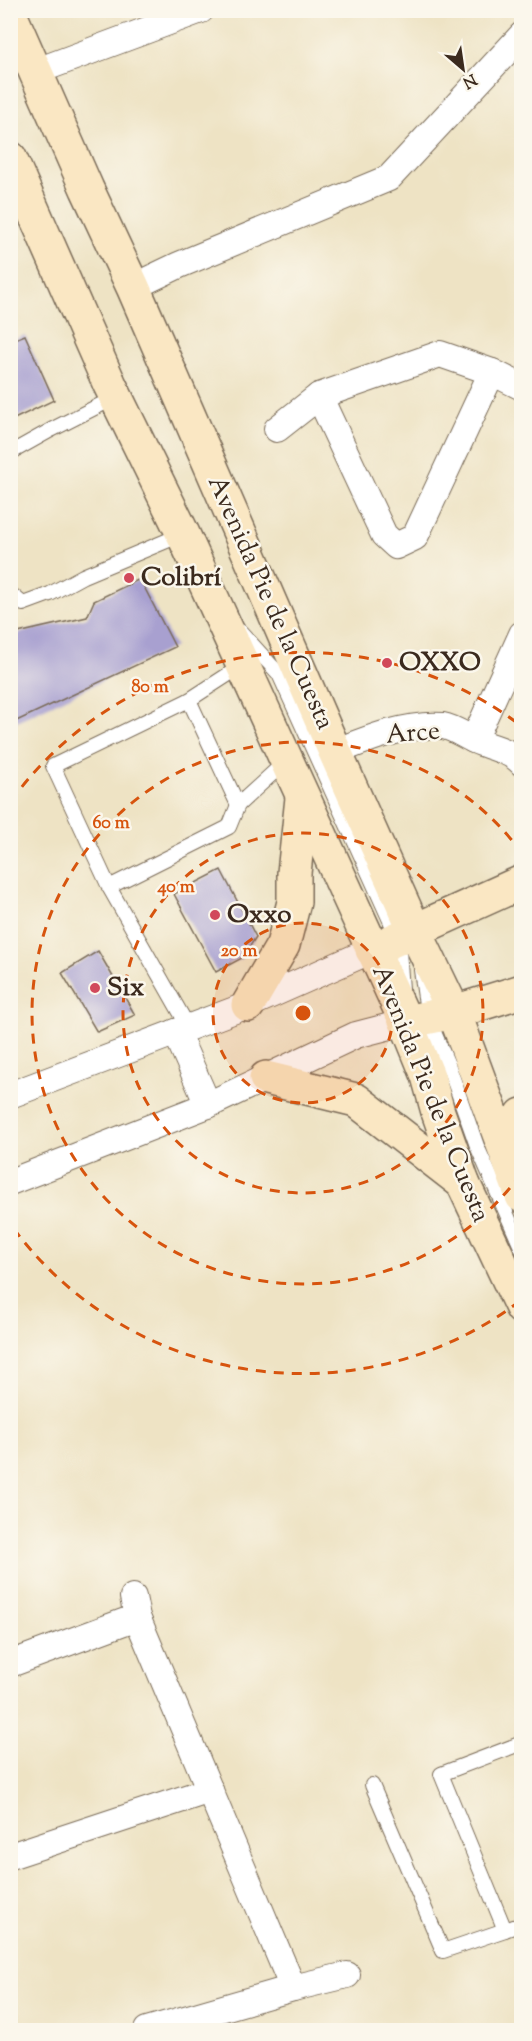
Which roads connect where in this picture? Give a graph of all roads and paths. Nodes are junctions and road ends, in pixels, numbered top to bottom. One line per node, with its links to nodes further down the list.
1 (201, 10): 4 (street)
2 (10, 14): 4 (main road, Avenida Pie de la Cuesta)
3 (522, 35): 6 (street)
4 (37, 71): 6 (main road, Avenida Pie de la Cuesta)
5 (10, 158): 10 (main road, Avenida Pie de la Cuesta)
6 (133, 287): 20 (main road, Avenida Pie de la Cuesta)
7 (492, 372): 8 (street); 9 (street); 9 (street)
8 (522, 387)
9 (319, 396): 11 (street)
10 (116, 398): 12 (lane); 13 (main road, Avenida Pie de la Cuesta)
11 (278, 429)
12 (10, 453)
13 (183, 534): 14 (lane); 15 (main road, Avenida Pie de la Cuesta)
14 (10, 593)
15 (213, 601): 17 (main road, Avenida Pie de la Cuesta); 27 (lane)
16 (522, 634): 19 (street)
17 (243, 665): 18 (lane); 21 (main road, Avenida Pie de la Cuesta)
18 (189, 700): 24 (lane); 26 (lane)
19 (474, 740): 20 (street, Arce); 22 (street, Arce)
20 (335, 752): 27 (main road, Avenida Pie de la Cuesta)
21 (286, 761): 23 (main road, Avenida Pie de la Cuesta); 24 (lane)
22 (522, 763)
23 (302, 796): 27 (main road, Avenida Pie de la Cuesta); 29 (main road)
24 (238, 805): 26 (lane)
25 (522, 882): 27 (main road)
26 (109, 887): 31 (lane)
27 (395, 940): 29 (street); 30 (main road, Avenida Pie de la Cuesta); 30 (main road, Avenida Pie de la Cuesta)
28 (522, 992): 30 (main road)
29 (248, 1005): 31 (street)
30 (429, 1018): 32 (street); 37 (main road, Avenida Pie de la Cuesta); 38 (main road, Avenida Pie de la Cuesta); 39 (lane)
31 (183, 1030): 33 (street); 34 (street)
32 (266, 1078): 34 (street); 37 (main road)
33 (10, 1095)
34 (207, 1105): 36 (street)
35 (522, 1115): 38 (main road)
36 (10, 1182)
37 (463, 1183): 40 (main road, Avenida Pie de la Cuesta)
38 (520, 1192)
39 (522, 1249)
40 (522, 1308)
41 (10, 1664): 44 (street)
42 (522, 1743): 47 (lane)
43 (372, 1785): 47 (lane)
44 (210, 1791): 45 (street); 49 (street)
45 (10, 1856)
46 (522, 1924): 47 (lane)
47 (505, 1930)
48 (347, 1975): 49 (street)
49 (293, 1988): 50 (street)
50 (147, 2031)

